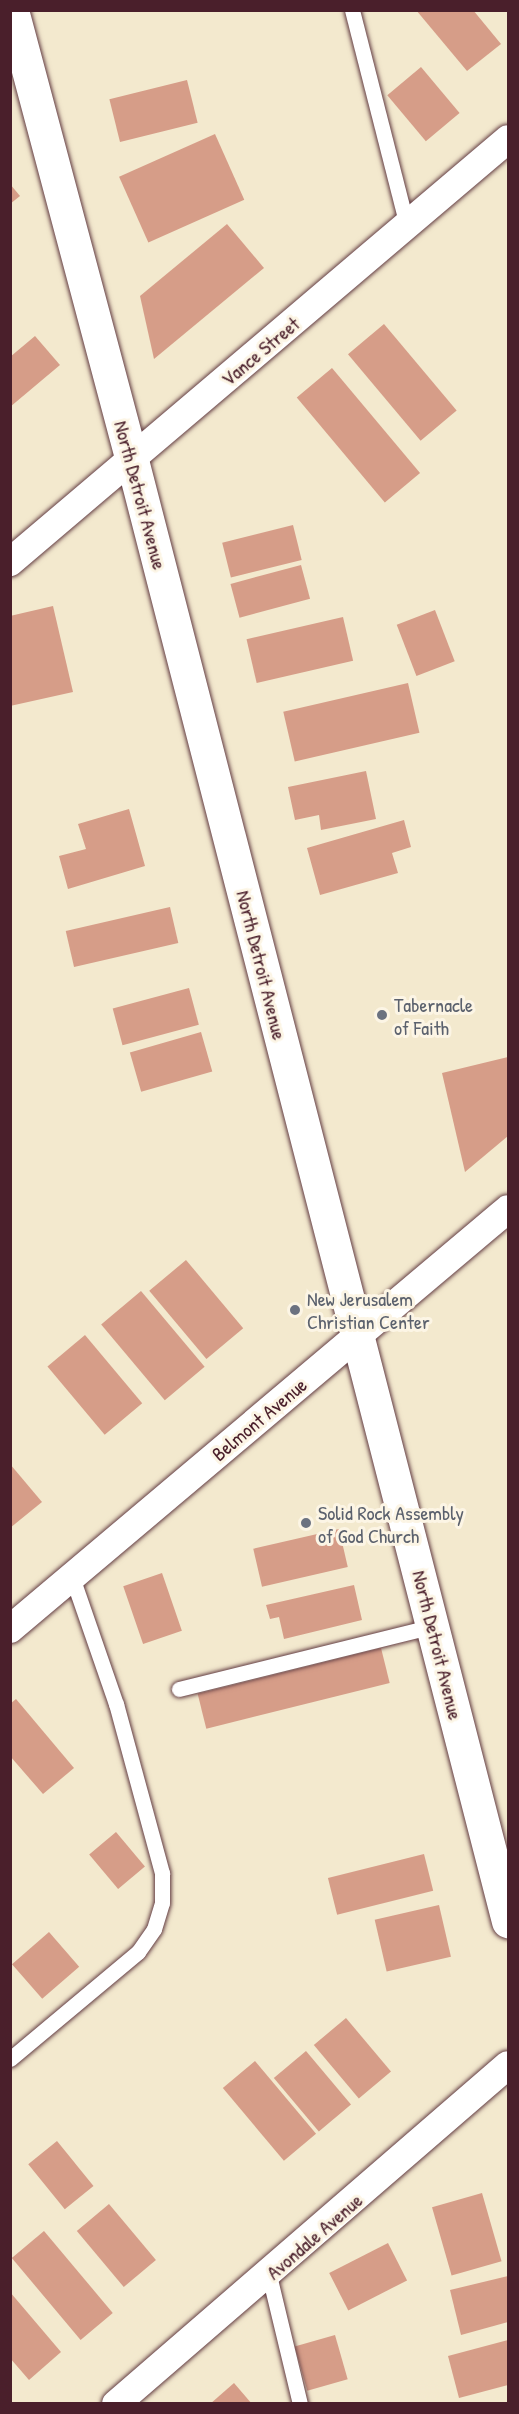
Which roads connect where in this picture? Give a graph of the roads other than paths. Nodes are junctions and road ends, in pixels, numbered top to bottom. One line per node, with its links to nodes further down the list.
1 (12, 10): 5 (main road, North Detroit Avenue)
2 (352, 10): 4 (lane)
3 (508, 139): 4 (street, Vance Street)
4 (407, 226): 5 (street, Vance Street)
5 (132, 460): 6 (street, Vance Street); 8 (main road, North Detroit Avenue)
6 (10, 562)
7 (508, 1209): 8 (street, Belmont Avenue)
8 (358, 1336): 9 (street, Belmont Avenue); 10 (main road, North Detroit Avenue)
9 (72, 1577): 11 (street, Belmont Avenue); 14 (lane)
10 (433, 1626): 12 (lane); 13 (main road, North Detroit Avenue)
11 (10, 1629)
12 (179, 1689)
13 (508, 1921)
14 (10, 2059)
15 (508, 2065): 16 (street, Avondale Avenue)
16 (269, 2275): 17 (street, Avondale Avenue); 18 (lane)
17 (116, 2403)
18 (300, 2403)

